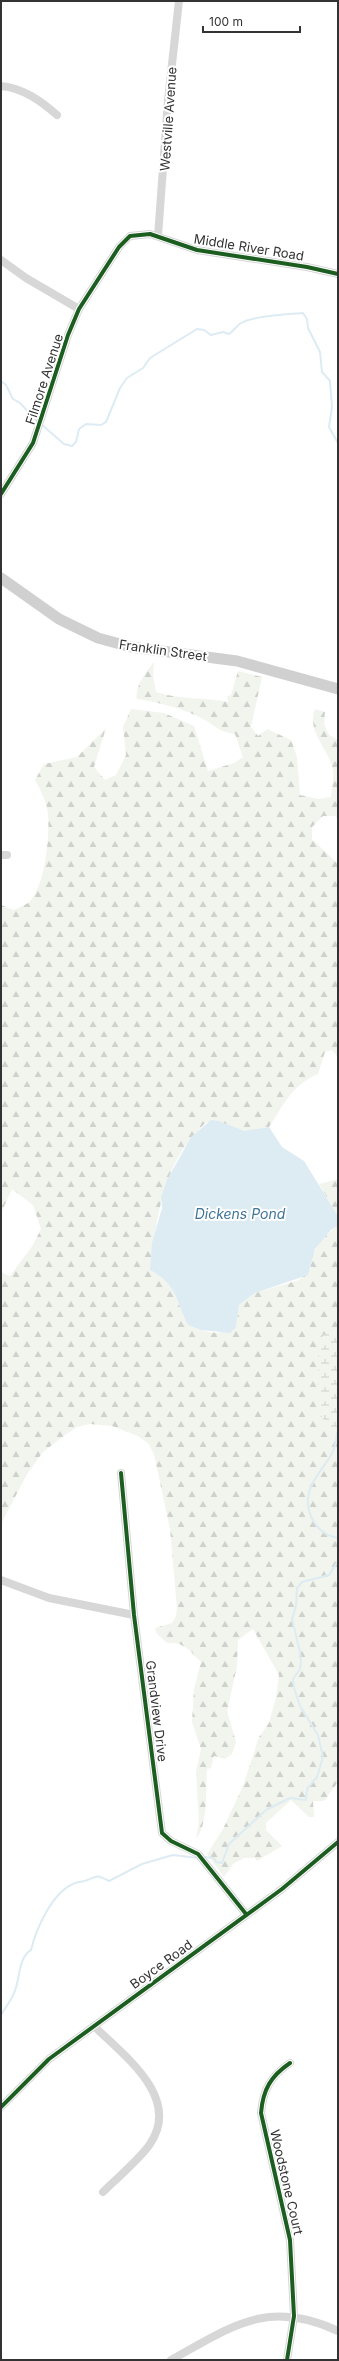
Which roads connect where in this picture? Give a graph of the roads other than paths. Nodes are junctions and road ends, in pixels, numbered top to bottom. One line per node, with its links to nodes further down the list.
1 (179, 1): 4 (street, Westville Avenue)
2 (1, 86): 3 (street)
3 (57, 115)
4 (158, 236): 6 (street, Middle River Road); 7 (street, Filmore Avenue)
5 (1, 260): 7 (street)
6 (338, 274)
7 (79, 309): 8 (street, Filmore Avenue)
8 (1, 494)
9 (1, 578): 10 (main road, Franklin Street)
10 (338, 689)
11 (121, 1473): 13 (street, Grandview Drive)
12 (1, 1580): 13 (street)
13 (134, 1615): 15 (street, Grandview Drive)
14 (338, 1842): 15 (street, Boyce Road)
15 (246, 1914): 16 (street, Boyce Road)
16 (94, 2026): 18 (street, Boyce Road); 19 (street)
17 (290, 2063): 20 (street, Woodstone Court)
18 (1, 2107)
19 (103, 2192)
20 (294, 2316): 21 (street); 22 (street); 23 (street, Woodstone Court)
21 (338, 2330)
22 (170, 2360)
23 (287, 2360)

